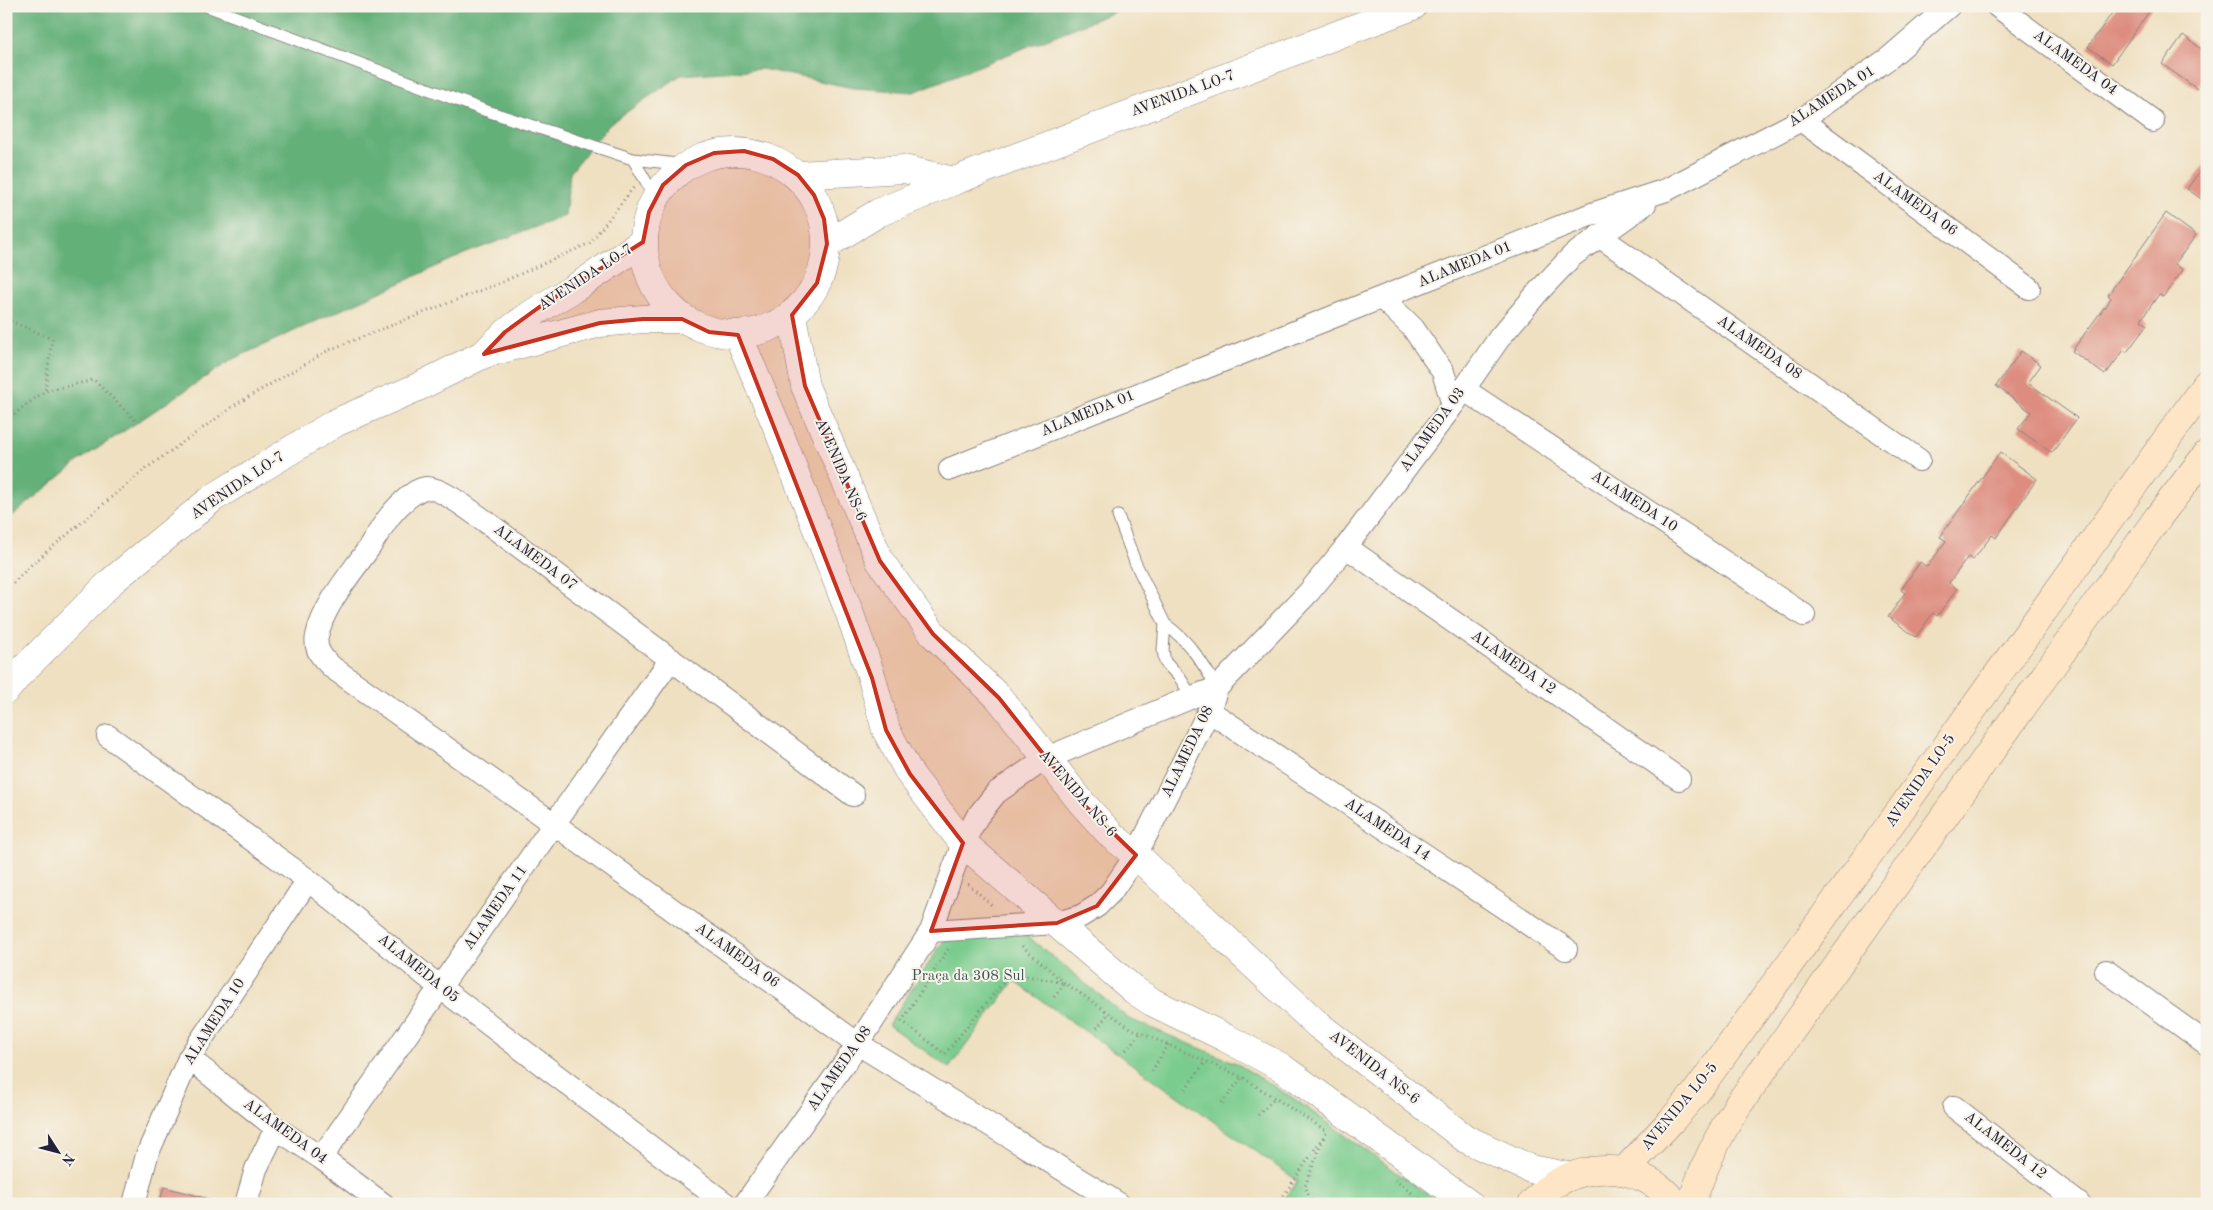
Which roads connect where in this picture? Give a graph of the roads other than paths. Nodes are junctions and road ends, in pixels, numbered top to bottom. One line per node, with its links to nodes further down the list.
1 (207, 6): 7 (lane)
2 (1413, 6): 10 (street, AVENIDA LO-7)
3 (1949, 6): 5 (street, ALAMEDA 01)
4 (1997, 6): 6 (street, ALAMEDA 04)
5 (1801, 120): 12 (street, ALAMEDA 01); 16 (street, ALAMEDA 06)
6 (2153, 121)
7 (633, 159): 8 (lane); 11 (lane)
8 (686, 165): 9 (street); 11 (street)
9 (798, 175): 10 (street); 15 (street)
10 (954, 181): 15 (street, AVENIDA LO-7)
11 (649, 186): 14 (street)
12 (1666, 190): 13 (street, ALAMEDA 03); 17 (street, ALAMEDA 01)
13 (1599, 236): 23 (street, ALAMEDA 03); 25 (street, ALAMEDA 08)
14 (643, 242): 19 (street); 21 (street, AVENIDA LO-7)
15 (827, 244): 18 (street)
16 (2029, 288)
17 (1382, 298): 23 (street); 26 (street, ALAMEDA 01)
18 (792, 315): 20 (street); 38 (street, AVENIDA NS-6)
19 (682, 319): 20 (street); 21 (street, AVENIDA LO-7)
20 (738, 335): 42 (street)
21 (484, 354): 33 (street, AVENIDA LO-7)
22 (2207, 383): 56 (main road, AVENIDA LO-5)
23 (1458, 397): 28 (street, ALAMEDA 03); 29 (street, ALAMEDA 10)
24 (2207, 454): 67 (main road)
25 (1919, 460)
26 (950, 469)
27 (1118, 516): 30 (lane)
28 (1346, 547): 32 (street, ALAMEDA 03); 39 (street, ALAMEDA 12)
29 (1804, 615)
30 (1165, 624): 32 (lane); 35 (lane)
31 (671, 659): 34 (street, ALAMEDA 07); 40 (street, ALAMEDA 07); 41 (street, ALAMEDA 11)
32 (1217, 688): 35 (street, ALAMEDA 08); 36 (street, ALAMEDA 08)
33 (6, 690)
34 (366, 692): 41 (street, ALAMEDA 06)
35 (1192, 697): 38 (street, ALAMEDA 08)
36 (1209, 711): 43 (street, ALAMEDA 08); 47 (street, ALAMEDA 14)
37 (108, 736): 44 (street, ALAMEDA 05)
38 (1045, 760): 42 (street, ALAMEDA 08); 43 (street, AVENIDA NS-6)
39 (1679, 779)
40 (853, 795)
41 (554, 824): 49 (street, ALAMEDA 11); 50 (street, ALAMEDA 06)
42 (964, 842): 45 (street); 46 (street, ALAMEDA 08)
43 (1136, 855): 45 (street, ALAMEDA 08); 57 (street, AVENIDA NS-6)
44 (308, 880): 49 (street, ALAMEDA 05); 52 (street, ALAMEDA 10)
45 (1056, 923): 46 (street, ALAMEDA 08); 64 (street)
46 (932, 931): 50 (street, ALAMEDA 08)
47 (1566, 949)
48 (2106, 971): 51 (street)
49 (441, 988): 55 (street, ALAMEDA 11); 61 (street, ALAMEDA 05)
50 (858, 1044): 62 (street, ALAMEDA 08); 63 (street, ALAMEDA 06)
51 (2207, 1044)
52 (189, 1058): 54 (street, ALAMEDA 04); 58 (street, ALAMEDA 10)
53 (1954, 1107): 68 (street, ALAMEDA 12)
54 (276, 1128): 55 (street, ALAMEDA 04); 59 (street)
55 (321, 1158): 60 (street, ALAMEDA 04)
56 (1624, 1171): 57 (main road); 66 (main road)
57 (1567, 1176): 65 (main road)
58 (134, 1204)
59 (246, 1204)
60 (383, 1204)
61 (726, 1204)
62 (745, 1204)
63 (1119, 1204)
64 (1469, 1204)
65 (1532, 1204)
66 (1675, 1204)
67 (1691, 1204)
68 (2078, 1204)

